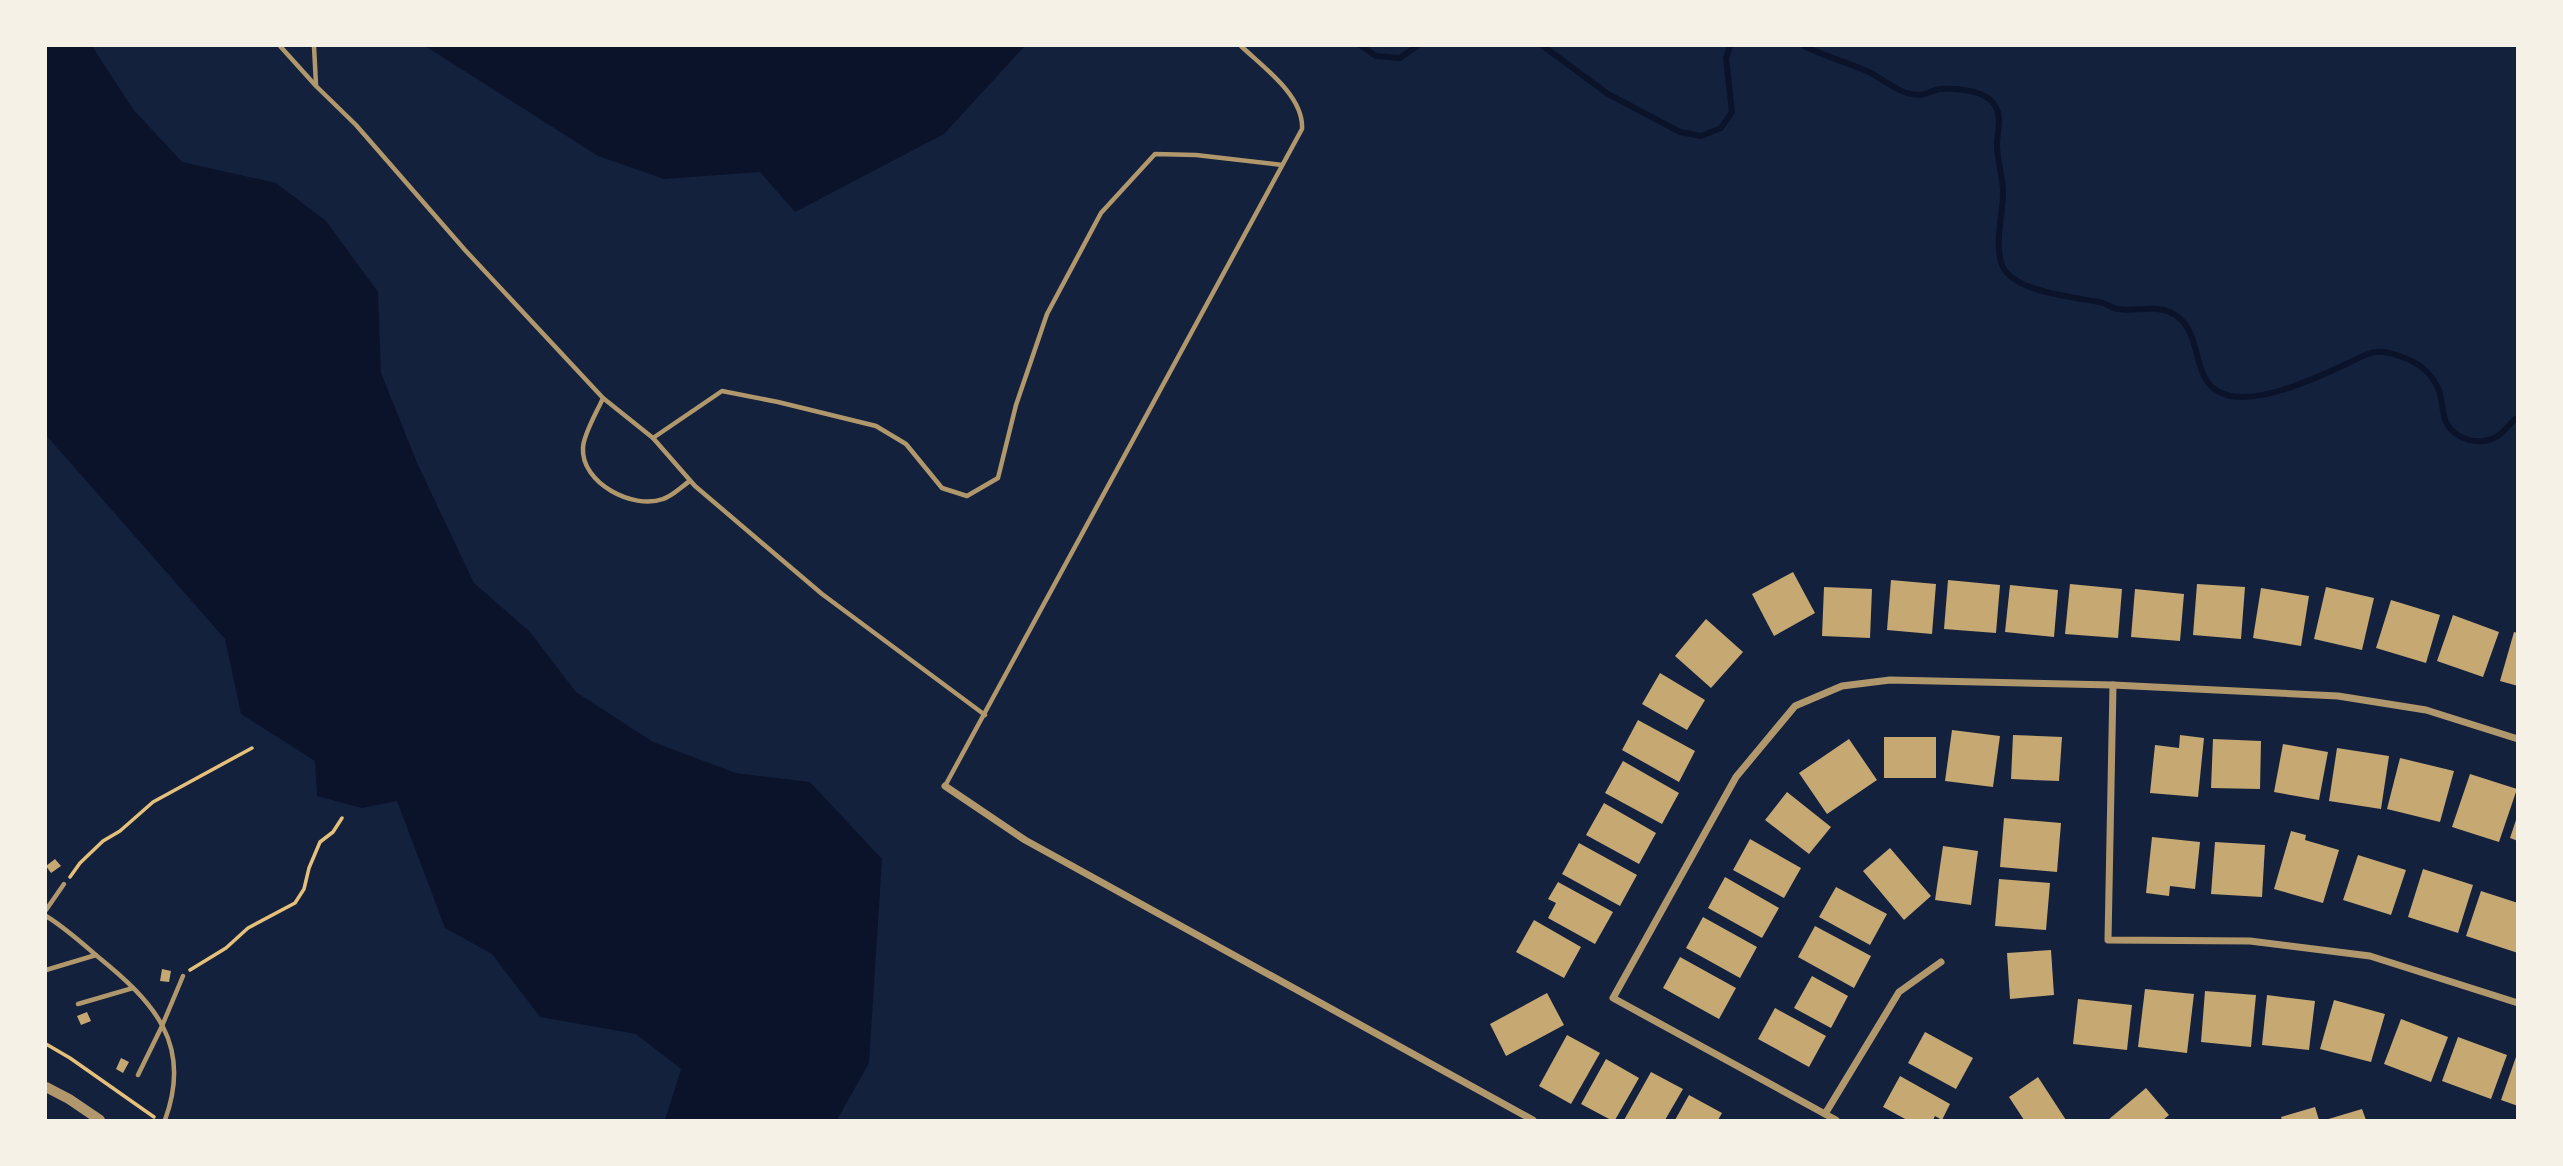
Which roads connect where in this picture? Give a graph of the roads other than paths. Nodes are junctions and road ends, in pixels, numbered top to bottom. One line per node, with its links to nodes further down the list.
1 (280, 46): 4 (lane)
2 (314, 46): 4 (lane)
3 (1241, 46): 5 (lane)
4 (316, 86): 6 (lane)
5 (1282, 165): 7 (lane); 10 (lane)
6 (603, 398): 7 (lane); 8 (lane)
7 (653, 438): 8 (lane)
8 (690, 481): 10 (lane)
9 (2113, 685): 11 (street); 21 (street); 26 (street)
10 (985, 715): 12 (lane)
11 (2518, 739)
12 (945, 786): 29 (street)
13 (64, 884): 14 (lane)
14 (46, 910)
15 (46, 916): 16 (lane)
16 (96, 955): 18 (lane); 20 (lane)
17 (1941, 962): 26 (street)
18 (46, 970)
19 (183, 976): 23 (lane)
20 (133, 988): 22 (lane); 23 (lane)
21 (2518, 1003)
22 (78, 1004)
23 (162, 1026): 24 (lane); 28 (lane)
24 (138, 1075)
25 (46, 1087): 27 (street)
26 (1825, 1114): 30 (street)
27 (100, 1121)
28 (162, 1121)
29 (1534, 1121)
30 (1836, 1121)

